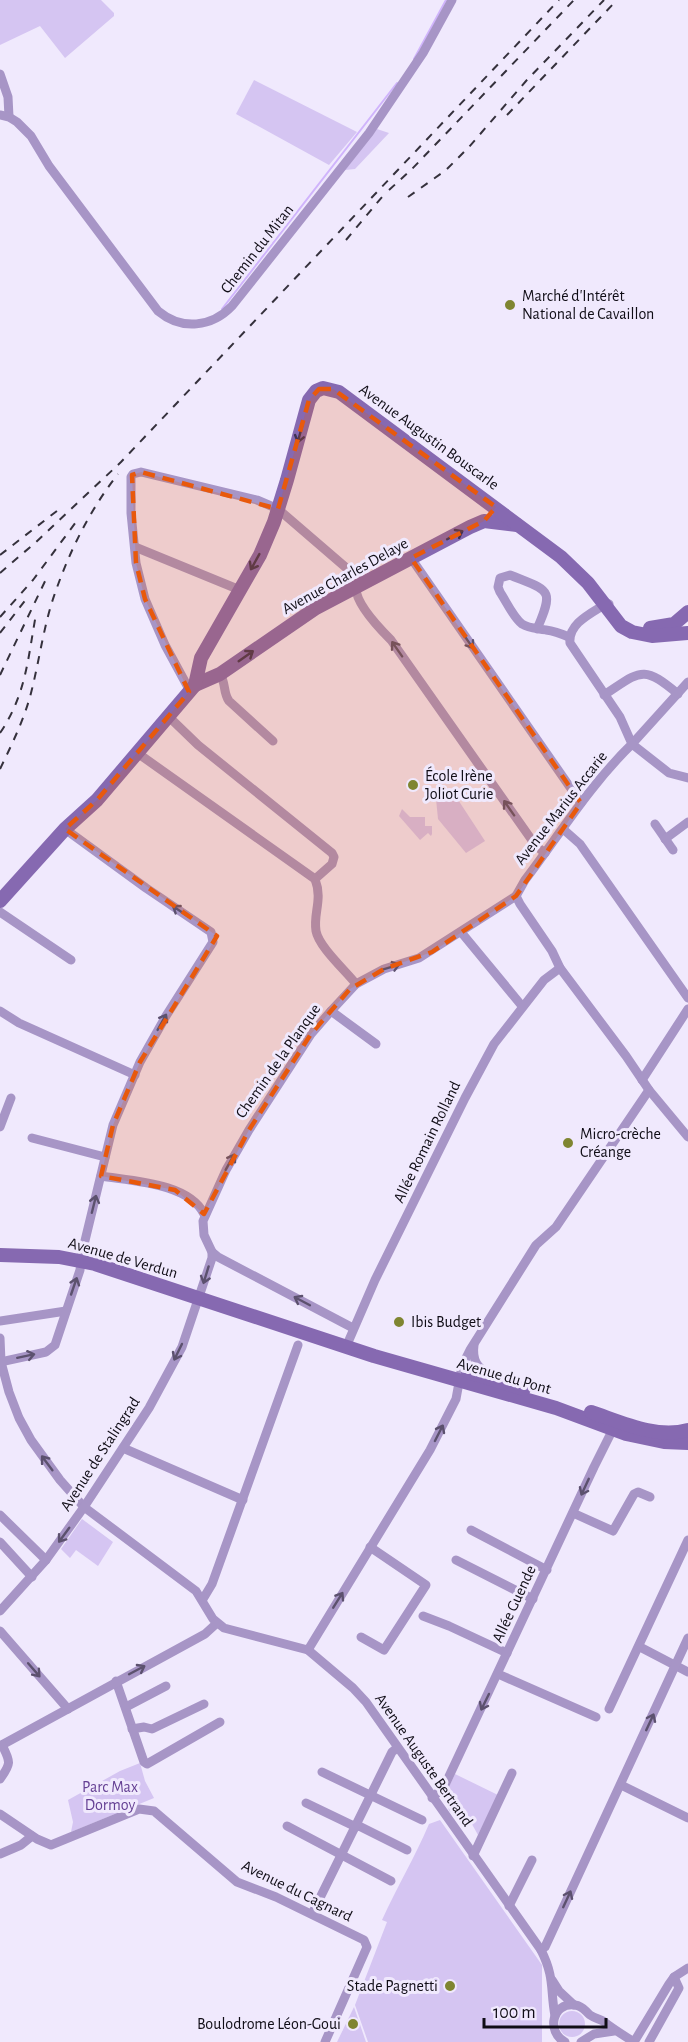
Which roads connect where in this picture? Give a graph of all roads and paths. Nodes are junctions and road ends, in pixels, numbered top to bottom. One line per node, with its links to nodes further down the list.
1 (452, 0): 3 (street, Chemin du Mitan)
2 (0, 74): 3 (street)
3 (4, 116)
4 (496, 507): 5 (street, Avenue Augustin Bouscarle, one-way to 5); 6 (street, Avenue Charles Delaye); 7 (street, Avenue Augustin Bouscarle)
5 (278, 509): 8 (street); 10 (street); 11 (street, one-way to 11)
6 (484, 521): 7 (street); 9 (street, Avenue Charles Delaye, one-way to 6)
7 (513, 521): 12 (street); 14 (street)
8 (135, 547): 11 (street); 21 (street)
9 (411, 558): 10 (street, Avenue Charles Delaye); 29 (street, one-way to 29)
10 (361, 586): 19 (street, Avenue Charles Delaye, one-way to 10); 36 (street, one-way to 10)
11 (240, 590): 18 (street)
12 (604, 604): 14 (street); 16 (street); 17 (street)
13 (688, 612): 14 (street)
14 (637, 627)
15 (537, 629): 15 (street); 17 (street)
16 (688, 633)
17 (569, 637): 23 (street)
18 (200, 667): 19 (street); 21 (street)
19 (216, 676): 21 (street, Avenue Charles Delaye); 25 (street)
20 (688, 682): 22 (street, Avenue Marius Accarie)
21 (192, 688): 24 (street)
22 (678, 694): 23 (street); 26 (street, Avenue Marius Accarie)
23 (604, 695): 26 (street)
24 (168, 716): 27 (street); 37 (street)
25 (273, 741)
26 (632, 744): 28 (street); 29 (street, Avenue Marius Accarie)
27 (136, 752): 32 (street); 37 (street)
28 (688, 778)
29 (581, 803): 33 (street, Avenue Marius Accarie)
30 (688, 822): 34 (street)
31 (655, 824): 34 (street)
32 (65, 829): 39 (street); 51 (street, one-way to 32)
33 (563, 829): 36 (street, Avenue Marius Accarie); 45 (street)
34 (665, 839): 35 (street)
35 (673, 850)
36 (545, 853): 38 (street, Avenue Marius Accarie)
37 (315, 879): 44 (street)
38 (516, 896): 41 (street, Chemin de la Planque); 43 (street)
39 (0, 901)
40 (0, 912): 42 (street)
41 (461, 932): 44 (street, Chemin de la Planque, one-way to 41); 46 (street)
42 (71, 960)
43 (560, 969): 46 (street, Allée Romain Rolland); 52 (street)
44 (356, 984): 49 (street, Chemin de la Planque)
45 (688, 998)
46 (522, 1006): 67 (street, Allée Romain Rolland)
47 (688, 1009): 52 (street)
48 (0, 1011): 51 (street)
49 (331, 1011): 50 (street); 60 (street, Chemin de la Planque, one-way to 49)
50 (376, 1044)
51 (135, 1075): 58 (street)
52 (642, 1080): 53 (street)
53 (649, 1090): 56 (street); 71 (street)
54 (11, 1098): 55 (street)
55 (0, 1127)
56 (688, 1137)
57 (32, 1138): 58 (street)
58 (105, 1156): 59 (street)
59 (101, 1176): 60 (street); 63 (street, one-way to 59)
60 (204, 1214): 61 (street)
61 (212, 1252): 64 (street, one-way to 64); 67 (street, one-way to 61)
62 (0, 1254): 63 (street, Avenue de Verdun)
63 (81, 1261): 64 (street, Avenue de Verdun); 65 (street, one-way to 63)
64 (199, 1298): 69 (street, Avenue du Pont); 80 (street, Avenue de Stalingrad, one-way to 80)
65 (66, 1311): 66 (street); 72 (street, one-way to 65)
66 (0, 1321)
67 (353, 1328): 69 (street, Allée Romain Rolland)
68 (0, 1338): 72 (street)
69 (347, 1344): 73 (street, Avenue du Pont)
70 (298, 1345): 82 (street)
71 (474, 1345): 73 (street); 74 (street)
72 (0, 1362): 83 (street, one-way to 72)
73 (461, 1375): 74 (street, Avenue du Pont); 75 (street, Avenue du Pont); 76 (street)
74 (511, 1385): 77 (street, Avenue du Pont)
75 (489, 1389): 76 (street); 77 (street, Avenue du Pont)
76 (456, 1399): 89 (street, one-way to 76)
77 (615, 1428): 78 (street, Avenue du Pont); 79 (street, Avenue du Pont); 84 (street, Allée Guende, one-way to 84)
78 (688, 1430)
79 (688, 1443)
80 (123, 1448): 82 (street); 83 (street, Avenue de Stalingrad)
81 (650, 1497): 84 (street)
82 (243, 1500): 94 (street)
83 (84, 1508): 90 (street, Avenue de Stalingrad, one-way to 90); 94 (street)
84 (573, 1512): 92 (street, Allée Guende)
85 (0, 1515): 90 (street)
86 (471, 1530): 92 (street)
87 (688, 1540): 102 (street)
88 (0, 1542): 93 (street)
89 (370, 1548): 100 (street); 103 (street, one-way to 89)
90 (46, 1560): 93 (street, Avenue de Stalingrad)
91 (456, 1560): 95 (street)
92 (547, 1570): 95 (street, Allée Guende)
93 (32, 1577): 96 (street, Avenue de Stalingrad)
94 (203, 1599): 98 (street)
95 (533, 1599): 104 (street, Allée Guende)
96 (0, 1611)
97 (423, 1616): 104 (street)
98 (217, 1623): 103 (street, Avenue Auguste Bertrand); 108 (street, one-way to 98)
99 (0, 1631): 112 (street, one-way to 112)
100 (361, 1637)
101 (688, 1638): 105 (street)
102 (640, 1647): 105 (street); 113 (street)
103 (308, 1650): 118 (street, Avenue Auguste Bertrand)
104 (507, 1653): 107 (street, Allée Guende)
105 (676, 1665): 106 (street); 122 (street, one-way to 105)
106 (688, 1672)
107 (498, 1674): 114 (street); 124 (street, Allée Guende, one-way to 124)
108 (116, 1681): 111 (street); 112 (street)
109 (166, 1686): 111 (street)
110 (204, 1704): 116 (street)
111 (126, 1707): 116 (street)
112 (68, 1709): 117 (street)
113 (609, 1709)
114 (596, 1717)
115 (220, 1722): 116 (street)
116 (132, 1729)
117 (1, 1746): 121 (street)
118 (397, 1748): 123 (street); 124 (street, Avenue Auguste Bertrand)
119 (322, 1772): 123 (street)
120 (512, 1773): 135 (street)
121 (0, 1779)
122 (621, 1785): 127 (street); 140 (street, one-way to 122)
123 (371, 1796): 128 (street); 130 (street)
124 (432, 1798): 135 (street, Avenue Auguste Bertrand)
125 (306, 1803): 130 (street)
126 (0, 1814): 131 (street, Avenue du Cagnard)
127 (688, 1818)
128 (422, 1820)
129 (287, 1826): 134 (street)
130 (356, 1826): 132 (street); 134 (street)
131 (32, 1836): 133 (street); 139 (street, Avenue du Cagnard)
132 (407, 1850)
133 (0, 1854)
134 (342, 1855): 137 (street); 139 (street)
135 (473, 1856): 138 (street, Avenue Auguste Bertrand)
136 (532, 1860): 138 (street)
137 (391, 1881)
138 (509, 1906): 140 (street, Avenue Auguste Bertrand)
139 (312, 1914): 150 (street, Avenue du Cagnard)
140 (541, 1950): 143 (street, Avenue Auguste Bertrand)
141 (688, 1968): 142 (street)
142 (674, 1977): 152 (street); 153 (street)
143 (552, 1979): 144 (street, Avenue Auguste Bertrand); 146 (street, Avenue Auguste Bertrand)
144 (574, 2005): 145 (street, Avenue Auguste Bertrand); 146 (street)
145 (590, 2015): 147 (street, Avenue Auguste Bertrand); 149 (street)
146 (555, 2016): 148 (street, Avenue Auguste Bertrand)
147 (614, 2031): 149 (street); 152 (street, Avenue Auguste Bertrand)
148 (555, 2038): 151 (street)
149 (585, 2039)
150 (326, 2042)
151 (565, 2042)
152 (634, 2042)
153 (649, 2042)

